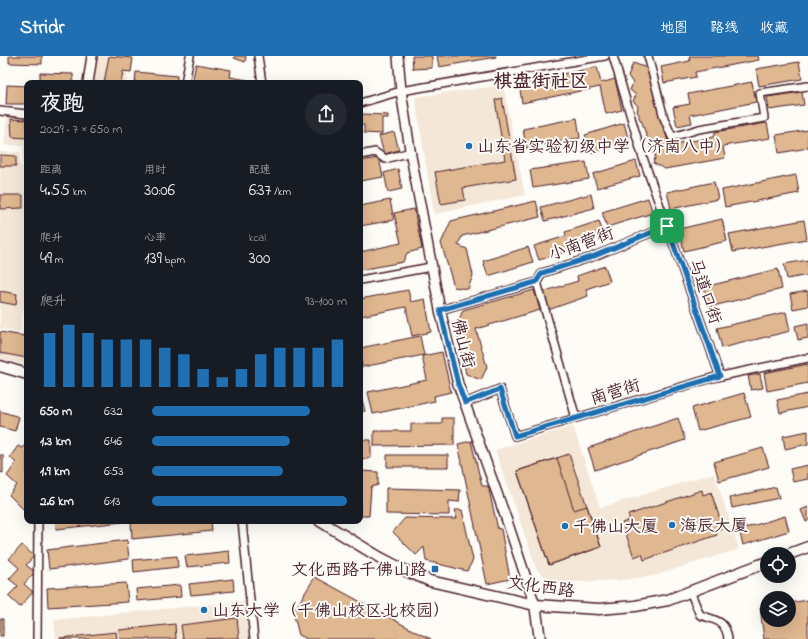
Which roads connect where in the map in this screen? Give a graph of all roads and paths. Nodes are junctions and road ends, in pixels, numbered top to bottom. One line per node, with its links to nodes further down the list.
1 (92, 56): 8 (street)
2 (190, 56): 9 (street)
3 (258, 56): 10 (street)
4 (398, 56): 12 (street, 佛山街)
5 (605, 56): 12 (street)
6 (613, 56): 18 (street, 马道口街)
7 (648, 56): 11 (street)
8 (88, 80)
9 (186, 80)
10 (262, 80)
11 (808, 86)
12 (401, 91): 13 (street); 16 (street, 佛山街)
13 (363, 102)
14 (0, 111): 15 (street)
15 (24, 114)
16 (411, 152): 17 (street); 19 (street, 佛山街)
17 (363, 154)
18 (667, 226): 21 (street, 小南营街); 26 (street, 马道口街)
19 (431, 267): 20 (street); 22 (street, 佛山街)
20 (363, 279)
21 (536, 282): 22 (street, 小南营街); 28 (street)
22 (440, 310): 27 (street, 佛山街)
23 (808, 358): 26 (street, 南营街)
24 (0, 366): 25 (main road)
25 (24, 373)
26 (720, 376): 28 (street, 南营街)
27 (465, 403): 28 (street, 南营街); 36 (street, 佛山街)
28 (576, 418)
29 (38, 524): 37 (street)
30 (242, 524): 38 (street)
31 (325, 524): 36 (main road, 文化西路)
32 (808, 547): 33 (main road)
33 (796, 551)
34 (760, 565): 35 (main road, 文化西路)
35 (690, 591): 36 (main road, 文化西路); 40 (street)
36 (534, 605): 39 (main road)
37 (37, 639)
38 (254, 639)
39 (540, 639)
40 (728, 639)

